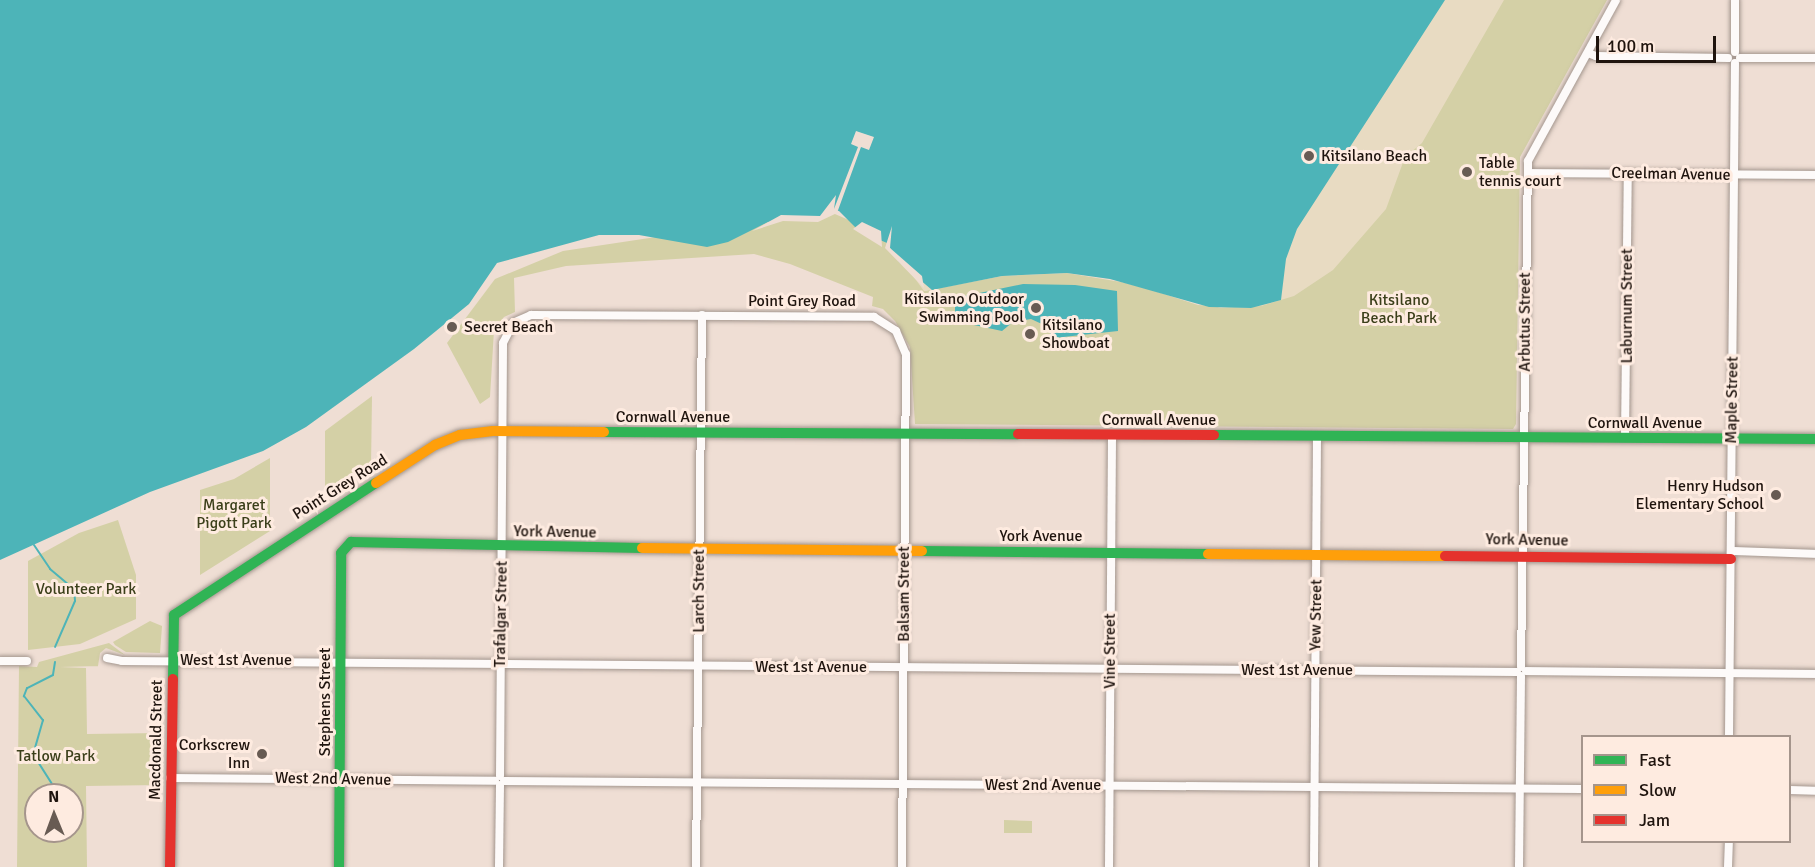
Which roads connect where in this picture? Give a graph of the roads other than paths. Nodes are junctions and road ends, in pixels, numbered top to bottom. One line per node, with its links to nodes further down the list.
1 (1616, 0): 3 (street, Arbutus Street)
2 (1735, 0): 4 (street, Maple Street)
3 (1588, 53): 4 (street); 6 (street, Arbutus Street)
4 (1734, 58): 5 (street); 8 (street, Maple Street)
5 (1815, 58)
6 (1528, 172): 7 (street, Creelman Avenue); 18 (street, Arbutus Street)
7 (1628, 174): 8 (street, Creelman Avenue); 19 (street, Laburnum Street)
8 (1733, 175): 9 (street, Creelman Avenue); 20 (street, Maple Street)
9 (1815, 175)
10 (702, 315): 11 (street, Point Grey Road); 12 (street, Point Grey Road); 14 (street, Larch Street)
11 (891, 327): 15 (street, Balsam Street)
12 (503, 343): 13 (street, Trafalgar Street)
13 (502, 431): 14 (main road, Cornwall Avenue); 23 (street, Trafalgar Street); 31 (main road, Point Grey Road)
14 (701, 432): 15 (main road, Cornwall Avenue); 24 (street, Larch Street)
15 (905, 434): 16 (main road, Cornwall Avenue); 25 (street, Balsam Street)
16 (1112, 434): 17 (main road, Cornwall Avenue); 26 (street, Vine Street)
17 (1317, 436): 18 (main road, Cornwall Avenue); 27 (street, Yew Street)
18 (1524, 438): 19 (main road, Cornwall Avenue); 29 (street, Arbutus Street)
19 (1626, 438): 20 (main road, Cornwall Avenue)
20 (1732, 439): 21 (main road, Cornwall Avenue); 30 (street, Maple Street)
21 (1815, 439)
22 (351, 542): 23 (main road, York Avenue); 34 (main road, Stephens Street)
23 (502, 545): 24 (main road, York Avenue); 37 (street, Trafalgar Street)
24 (699, 549): 25 (main road, York Avenue); 38 (street, Larch Street)
25 (905, 550): 26 (main road, York Avenue); 39 (street, Balsam Street)
26 (1111, 551): 27 (main road, York Avenue); 40 (street, Vine Street)
27 (1316, 553): 29 (main road, York Avenue); 41 (street, Yew Street)
28 (1815, 554): 30 (street, York Avenue)
29 (1522, 555): 30 (main road, York Avenue); 42 (street, Arbutus Street)
30 (1731, 555): 43 (street, Maple Street)
31 (174, 615): 33 (main road, Macdonald Street)
32 (107, 658): 33 (street, West 1st Avenue)
33 (172, 660): 34 (street, West 1st Avenue); 46 (main road, Macdonald Street)
34 (340, 660): 37 (street, West 1st Avenue); 47 (main road, Stephens Street)
35 (0, 661): 36 (street)
36 (27, 661)
37 (500, 663): 38 (street, West 1st Avenue); 48 (street, Trafalgar Street)
38 (698, 666): 39 (street, West 1st Avenue); 49 (street, Larch Street)
39 (904, 668): 40 (street, West 1st Avenue); 50 (street, Balsam Street)
40 (1110, 670): 41 (street, West 1st Avenue); 51 (street, Vine Street)
41 (1315, 670): 42 (street, West 1st Avenue); 52 (street, Yew Street)
42 (1521, 671): 43 (street, West 1st Avenue); 53 (street, Arbutus Street)
43 (1730, 673): 44 (street, West 1st Avenue); 45 (street, Maple Street)
44 (1815, 674)
45 (1730, 735)
46 (170, 778): 47 (street, West 2nd Avenue); 58 (main road, Macdonald Street)
47 (339, 779): 48 (street, West 2nd Avenue); 59 (main road, Stephens Street)
48 (500, 781): 49 (street, West 2nd Avenue); 60 (street, Trafalgar Street)
49 (697, 782): 50 (street, West 2nd Avenue); 61 (street, Larch Street)
50 (903, 785): 51 (street, West 2nd Avenue); 62 (street, Balsam Street)
51 (1109, 785): 52 (street, West 2nd Avenue); 63 (street, Vine Street)
52 (1315, 786): 53 (street, West 2nd Avenue); 64 (street, Yew Street)
53 (1520, 788): 54 (street, West 2nd Avenue); 65 (street, Arbutus Street)
54 (1581, 789)
55 (1791, 790): 56 (street)
56 (1815, 790)
57 (1729, 843): 66 (street)
58 (170, 867)
59 (339, 867)
60 (500, 867)
61 (696, 867)
62 (902, 867)
63 (1109, 867)
64 (1314, 867)
65 (1519, 867)
66 (1728, 867)

